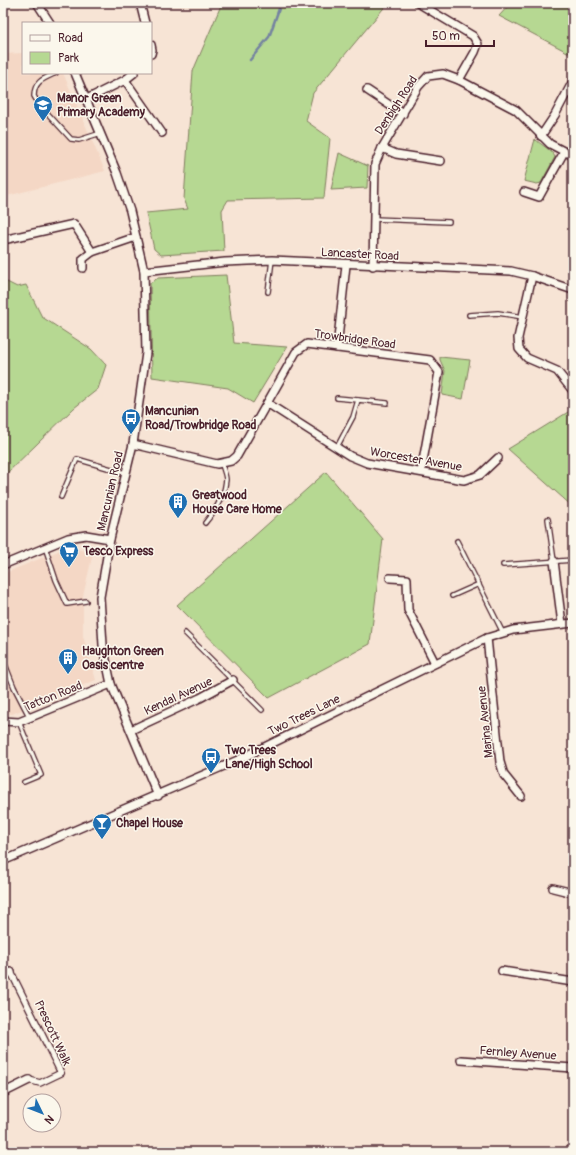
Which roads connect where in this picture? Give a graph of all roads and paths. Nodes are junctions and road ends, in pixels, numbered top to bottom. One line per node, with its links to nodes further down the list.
1 (37, 3): 4 (street)
2 (140, 3): 5 (street)
3 (418, 3): 10 (street)
4 (49, 22)
5 (146, 22)
6 (53, 74): 16 (lane)
7 (75, 74): 14 (street, Mancunian Road)
8 (133, 74): 9 (street)
9 (125, 80): 14 (street); 17 (street)
10 (459, 80): 15 (street, Denbigh Road); 18 (street, Denbigh Road)
11 (573, 81): 13 (street)
12 (367, 90): 15 (street)
13 (570, 96): 18 (street)
14 (87, 99): 16 (street, Mancunian Road)
15 (403, 114): 19 (street, Denbigh Road)
16 (101, 133): 26 (street, Mancunian Road)
17 (162, 133)
18 (541, 136): 20 (street, Denbigh Road)
19 (382, 148): 22 (street); 24 (street, Denbigh Road)
20 (564, 152): 21 (street, Denbigh Road); 23 (street)
21 (573, 156)
22 (441, 161)
23 (524, 192)
24 (374, 219): 25 (lane); 31 (street, Denbigh Road)
25 (449, 222)
26 (136, 237): 28 (street); 33 (street, Mancunian Road)
27 (3, 240): 28 (street)
28 (92, 252): 32 (street)
29 (272, 260): 30 (street, Lancaster Road); 33 (street, Lancaster Road); 36 (lane)
30 (346, 265): 31 (street, Lancaster Road); 39 (street)
31 (373, 266): 34 (street, Lancaster Road)
32 (83, 268)
33 (144, 270): 45 (street, Mancunian Road)
34 (532, 276): 35 (street, Lancaster Road); 38 (street)
35 (573, 290)
36 (268, 292)
37 (469, 315): 38 (lane)
38 (523, 317): 40 (street)
39 (337, 348): 43 (street, Trowbridge Road); 49 (street, Trowbridge Road)
40 (573, 391)
41 (337, 398): 42 (lane)
42 (358, 400): 44 (lane); 46 (lane)
43 (267, 403): 46 (street, Worcester Avenue); 48 (street, Trowbridge Road)
44 (387, 403)
45 (133, 444): 48 (street); 50 (street, Mancunian Road)
46 (337, 447): 49 (street, Worcester Avenue)
47 (498, 458): 49 (street, Worcester Avenue)
48 (222, 464): 53 (lane)
49 (421, 472)
50 (125, 473): 51 (lane); 54 (street, Mancunian Road)
51 (61, 497)
52 (548, 519): 58 (lane)
53 (205, 523)
54 (110, 539): 56 (street); 74 (street, Mancunian Road)
55 (457, 541): 62 (lane)
56 (45, 547): 59 (street); 64 (lane)
57 (573, 560): 58 (lane)
58 (554, 561): 60 (lane); 66 (street)
59 (3, 565)
60 (503, 565)
61 (390, 578): 72 (street)
62 (479, 584): 63 (lane); 68 (lane)
63 (452, 596)
64 (86, 601)
65 (573, 623): 66 (street, Two Trees Lane); 67 (street)
66 (562, 624): 68 (street, Two Trees Lane)
67 (573, 627)
68 (503, 633): 70 (street, Two Trees Lane)
69 (185, 634): 73 (lane)
70 (487, 638): 72 (street, Two Trees Lane); 82 (street, Marina Avenue)
71 (3, 659): 76 (lane)
72 (435, 663): 81 (street, Two Trees Lane)
73 (233, 680): 75 (lane); 79 (street, Kendal Avenue)
74 (111, 684): 76 (street, Tatton Road); 79 (street, Mancunian Road)
75 (262, 710)
76 (30, 718): 78 (street, Tatton Road)
77 (3, 721): 78 (street, Tatton Road)
78 (19, 722): 80 (lane)
79 (131, 730): 81 (street, Mancunian Road)
80 (24, 782)
81 (158, 796): 83 (street, Two Trees Lane)
82 (521, 796)
83 (3, 861)
84 (554, 888): 85 (street)
85 (573, 893)
86 (502, 971): 89 (street)
87 (11, 972): 88 (street); 92 (street, Prescott Walk)
88 (3, 975)
89 (573, 982)
90 (461, 1060): 91 (street, Fernley Avenue)
91 (573, 1068)
92 (29, 1080): 93 (street)
93 (3, 1093)

